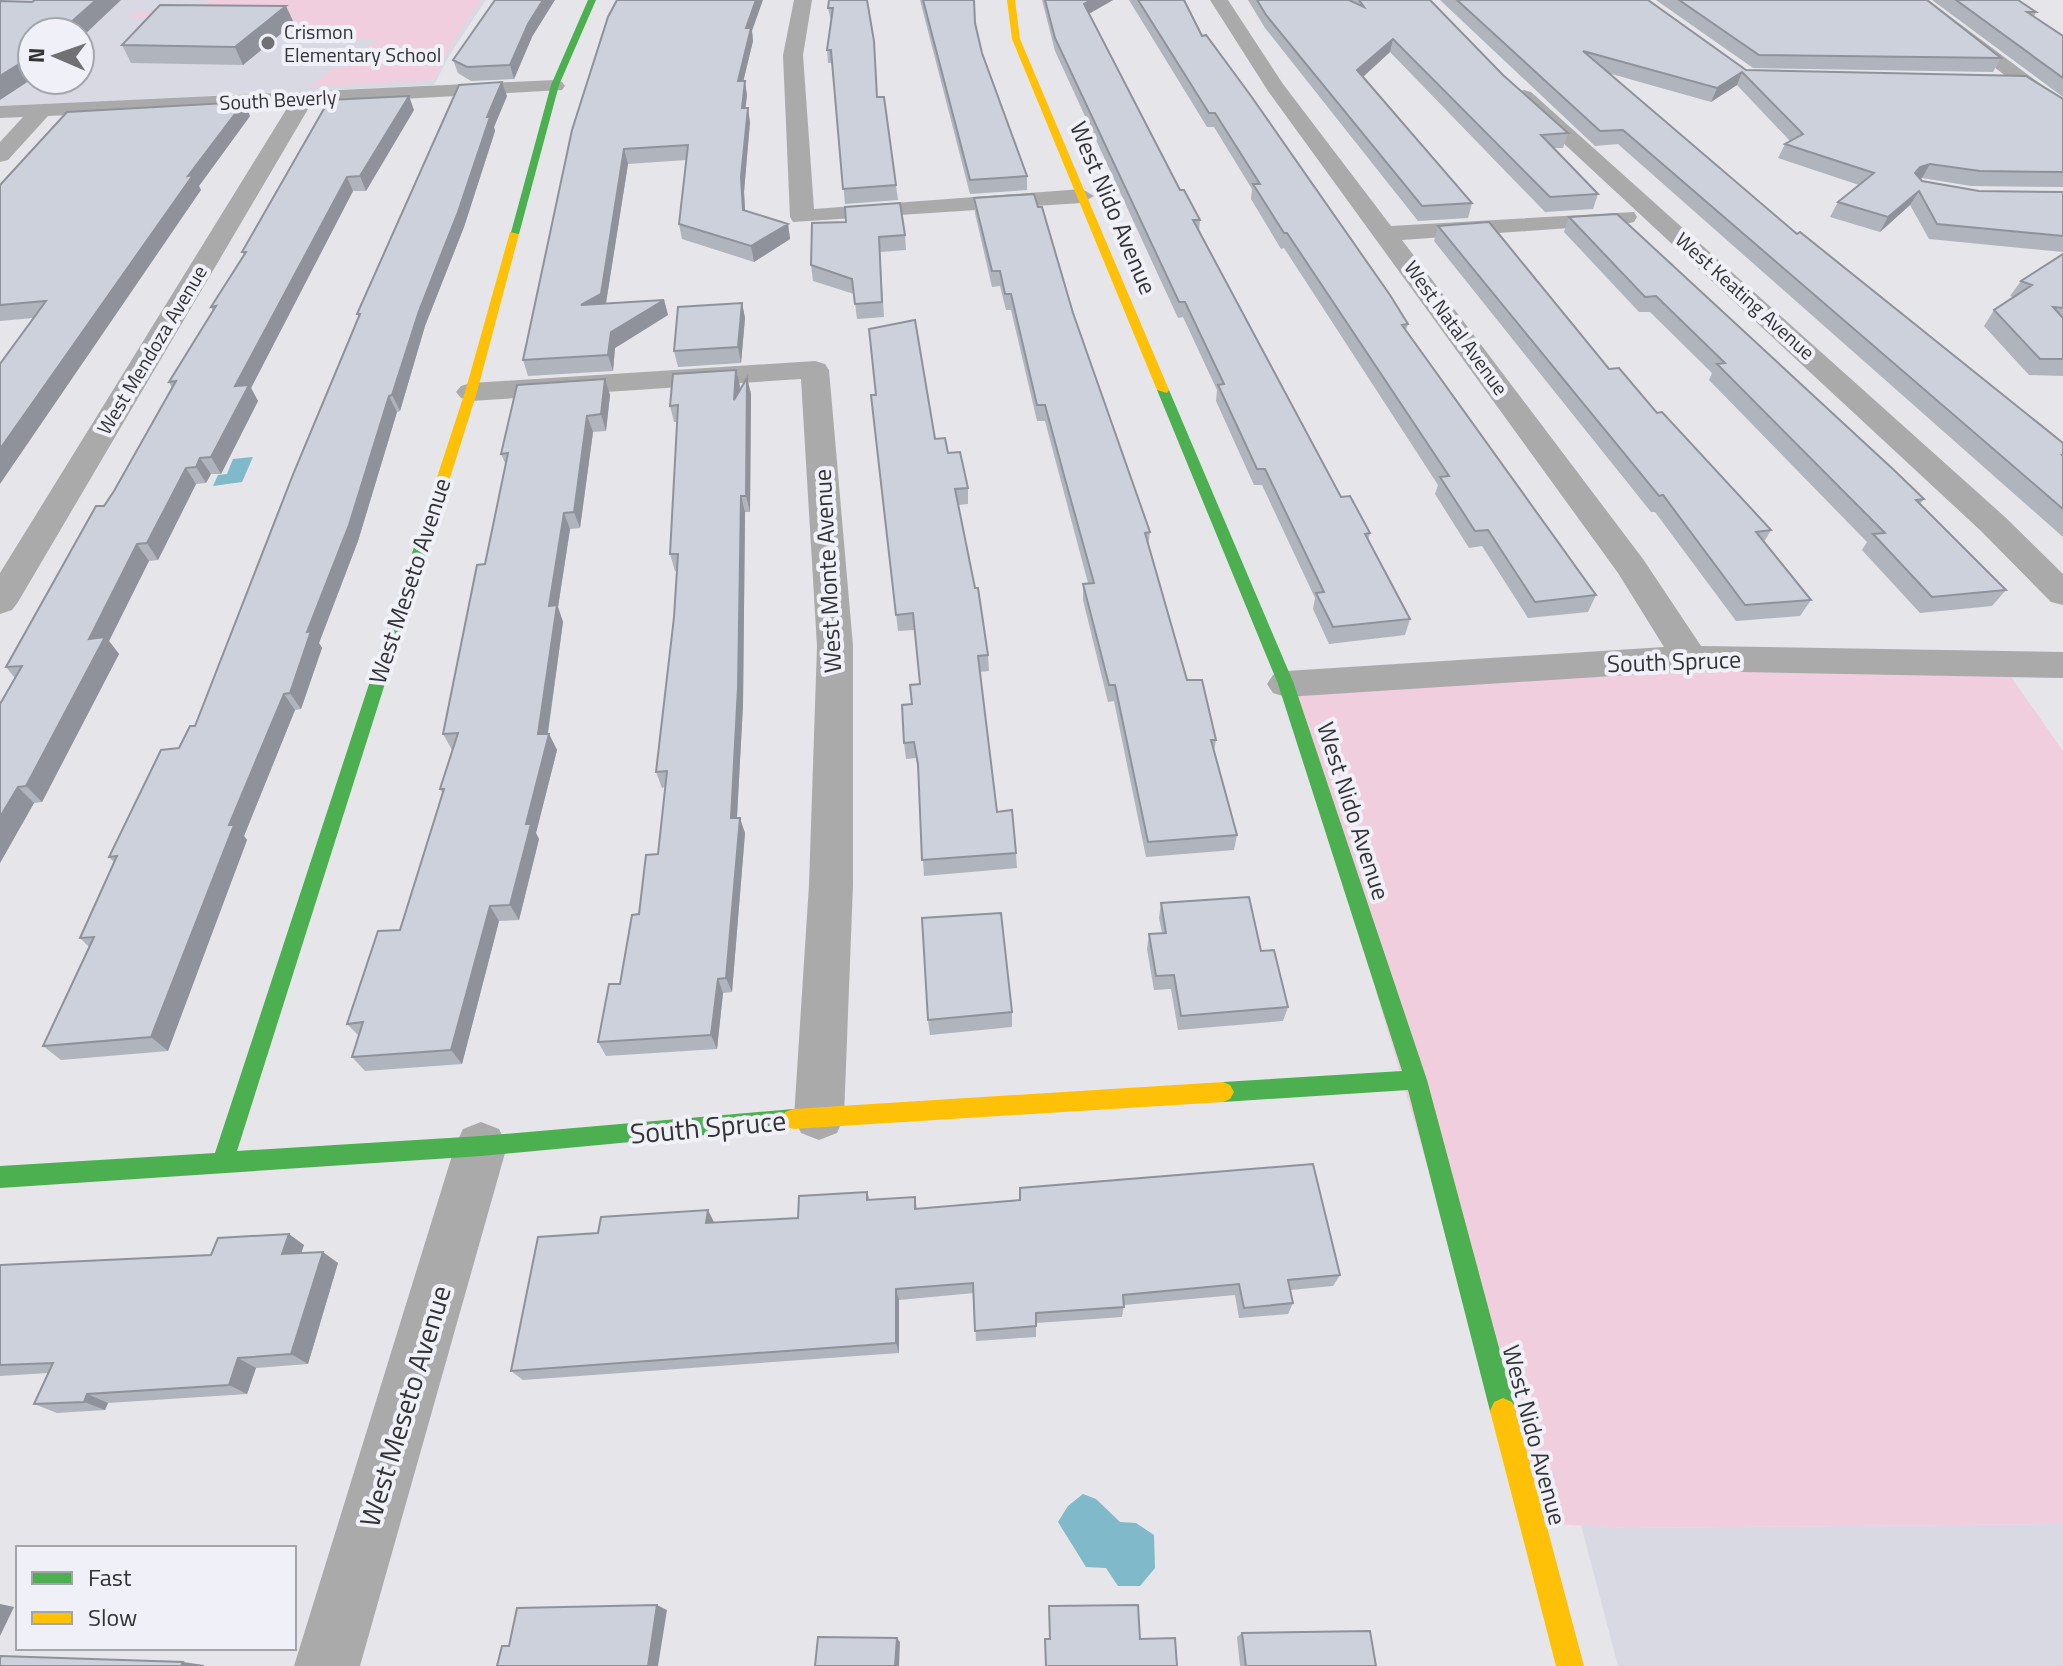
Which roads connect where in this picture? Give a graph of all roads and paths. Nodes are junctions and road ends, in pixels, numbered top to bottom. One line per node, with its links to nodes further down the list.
1 (592, 0): 9 (street, West Meseto Avenue)
2 (803, 0): 15 (street)
3 (1011, 0): 15 (street, West Nido Avenue)
4 (1219, 0): 17 (street, West Natal Avenue)
5 (1917, 0): 7 (street)
6 (1983, 80): 7 (street)
7 (2024, 81): 12 (street)
8 (1508, 82): 16 (street, West Keating Avenue)
9 (555, 86): 10 (street, South Beverly); 18 (street, West Meseto Avenue)
10 (304, 98): 11 (street, South Beverly); 20 (street, West Mendoza Avenue)
11 (41, 111): 13 (street, South Beverly); 14 (street)
12 (2063, 111)
13 (0, 112)
14 (0, 155)
15 (1082, 196): 23 (street, West Nido Avenue)
16 (1657, 215): 17 (street); 19 (street, West Keating Avenue)
17 (1387, 234): 21 (street, West Natal Avenue)
18 (471, 392): 25 (street, West Monte Avenue); 27 (street, West Meseto Avenue)
19 (2063, 594)
20 (0, 602)
21 (1690, 658): 22 (street, South Spruce); 23 (street, South Spruce)
22 (2063, 665)
23 (1286, 684): 24 (street, West Nido Avenue)
24 (1416, 1080): 25 (street, South Spruce); 30 (street, West Nido Avenue)
25 (819, 1117): 26 (street, South Spruce)
26 (481, 1146): 27 (street, South Spruce); 29 (street, West Meseto Avenue)
27 (223, 1161): 28 (street, South Spruce)
28 (0, 1177)
29 (327, 1666)
30 (1570, 1666)

